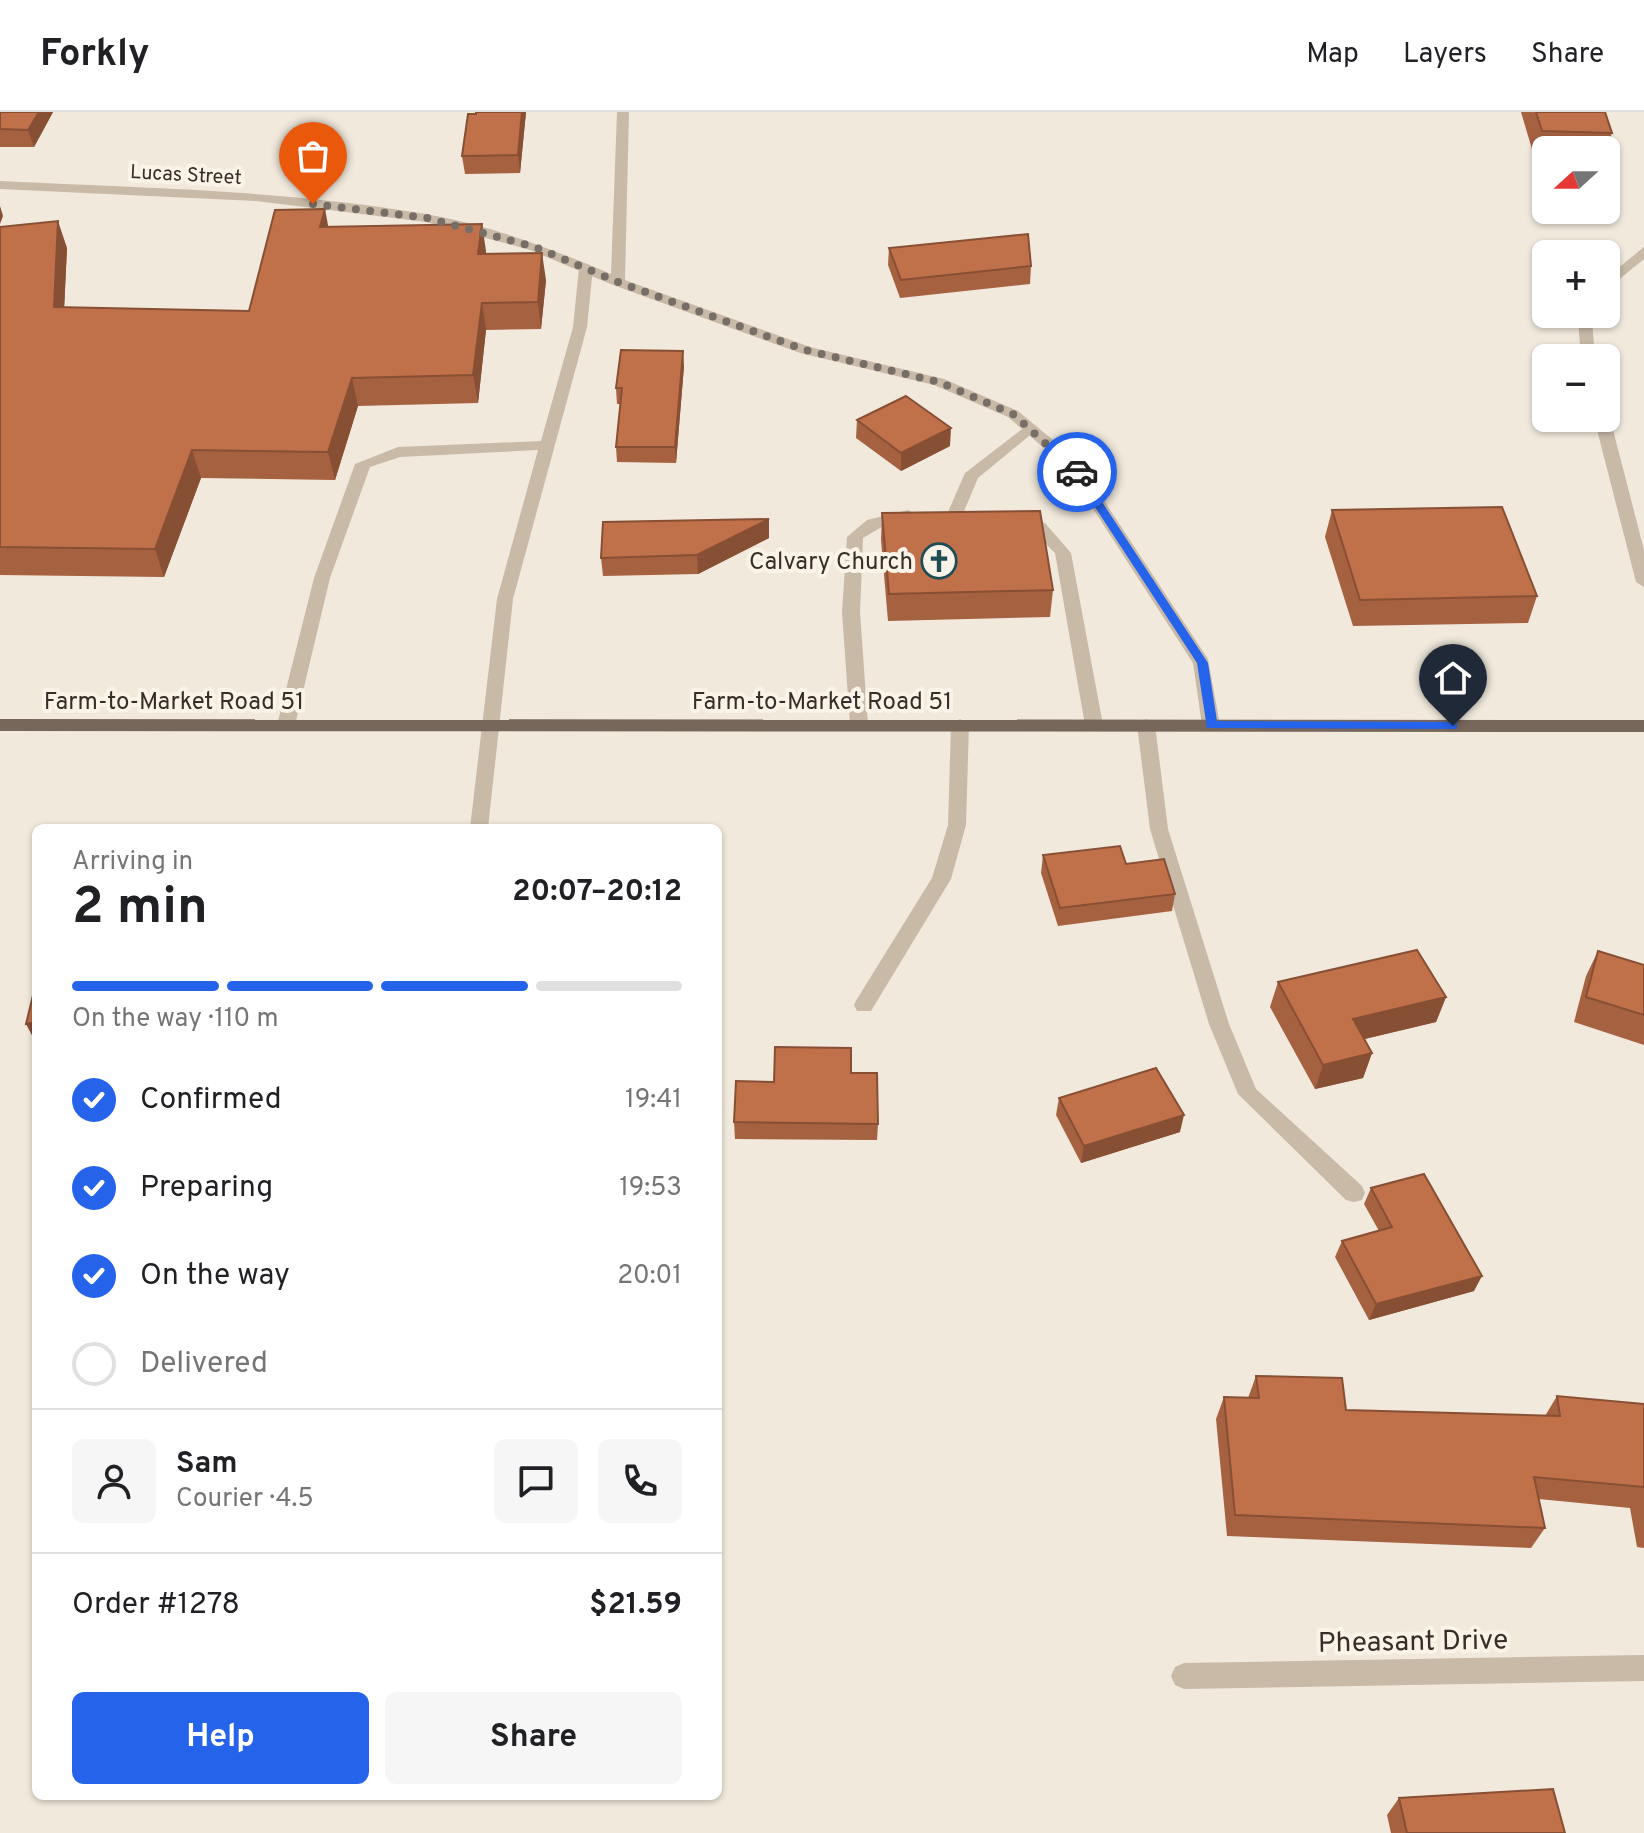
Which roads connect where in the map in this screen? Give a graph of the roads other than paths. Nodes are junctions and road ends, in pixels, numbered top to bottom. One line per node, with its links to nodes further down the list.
1 (623, 112): 6 (street)
2 (0, 185): 4 (street, Lucas Street)
3 (1644, 251): 5 (street)
4 (586, 268): 6 (street, Lucas Street); 9 (street)
5 (1620, 273)
6 (618, 282): 7 (street, Lucas Street)
7 (1030, 428): 15 (street); 19 (street, Lucas Street)
8 (1606, 432): 11 (street)
9 (548, 445): 13 (street); 14 (street)
10 (999, 516): 17 (street)
11 (1644, 582)
12 (0, 725): 13 (main road, Farm-to-Market Road 51)
13 (286, 725): 14 (main road, Farm-to-Market Road 51)
14 (490, 725): 15 (main road, Farm-to-Market Road 51); 21 (street)
15 (859, 725): 16 (main road, Farm-to-Market Road 51)
16 (960, 725): 17 (main road, Farm-to-Market Road 51); 22 (street)
17 (1094, 725): 18 (main road, Farm-to-Market Road 51)
18 (1146, 725): 19 (main road, Farm-to-Market Road 51); 23 (street)
19 (1211, 725): 20 (main road, Farm-to-Market Road 51)
20 (1644, 726)
21 (479, 824)
22 (864, 1005)
23 (1354, 1193)
24 (1644, 1668): 25 (street, Pheasant Drive)
25 (1184, 1676)

